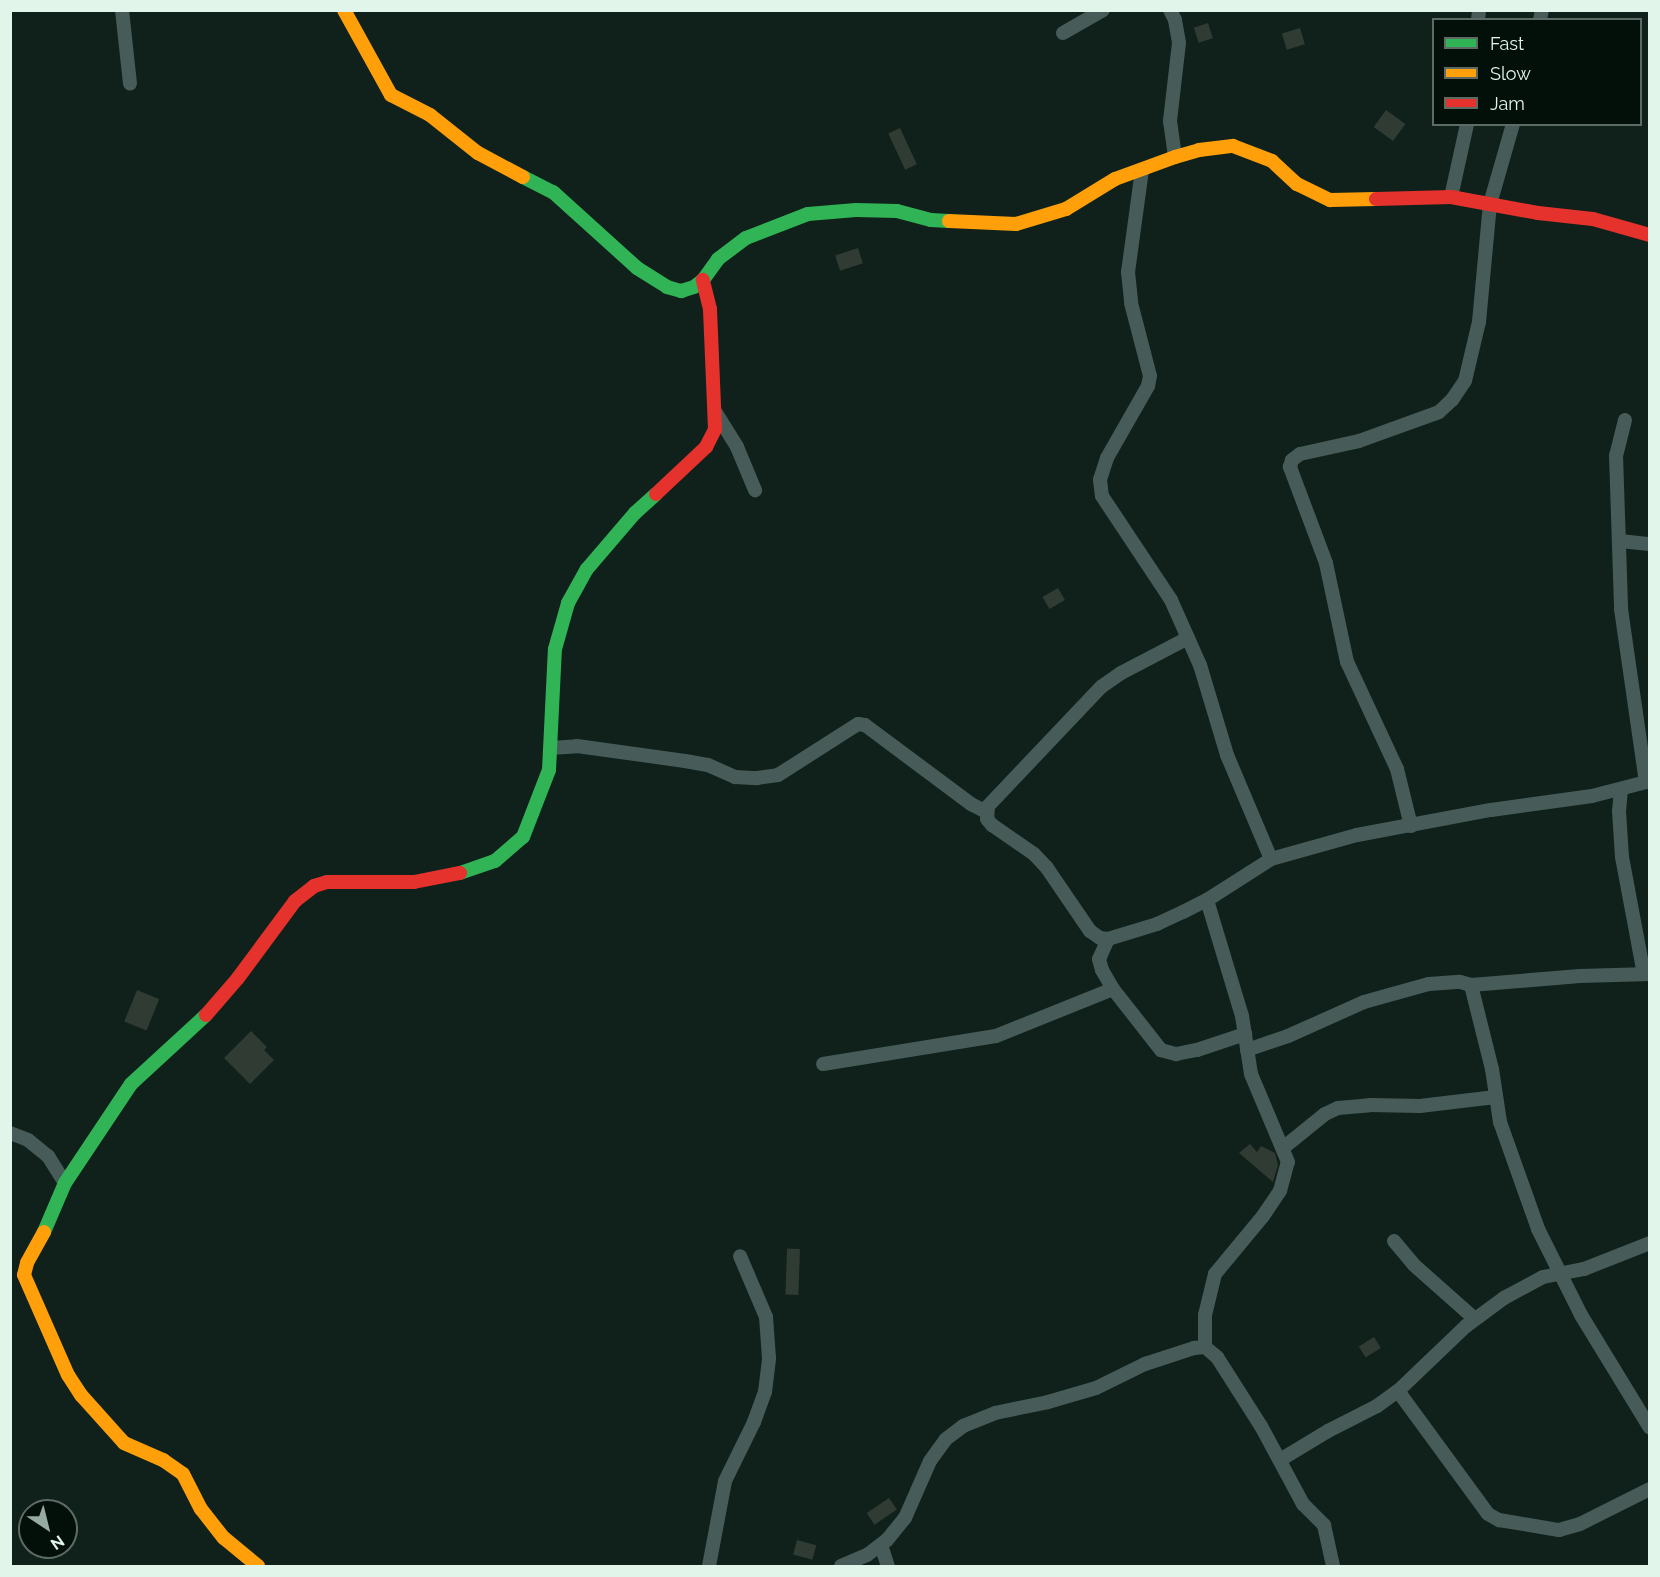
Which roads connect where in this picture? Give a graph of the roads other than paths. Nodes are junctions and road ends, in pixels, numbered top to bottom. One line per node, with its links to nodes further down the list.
1 (122, 10): 6 (street)
2 (344, 10): 14 (street)
3 (1103, 10): 5 (street)
4 (1170, 10): 9 (street)
5 (1063, 33)
6 (130, 84)
7 (1467, 126): 11 (street)
8 (1512, 126): 12 (street)
9 (1175, 157): 10 (street); 11 (street)
10 (1142, 170): 14 (street); 20 (street)
11 (1451, 197): 12 (street)
12 (1490, 204): 13 (street); 25 (street)
13 (1650, 235)
14 (703, 280): 15 (street)
15 (716, 413): 17 (street); 21 (street)
16 (1625, 420): 18 (street)
17 (755, 490)
18 (1620, 542): 19 (street); 22 (street)
19 (1650, 544)
20 (1188, 638): 24 (street); 26 (street)
21 (551, 748): 24 (street); 38 (street)
22 (1648, 781): 23 (street)
23 (1621, 789): 25 (street); 29 (street)
24 (987, 812): 28 (street)
25 (1411, 826): 26 (street)
26 (1271, 859): 27 (street)
27 (1207, 900): 28 (street); 32 (street)
28 (1108, 939): 31 (street)
29 (1647, 974): 30 (street)
30 (1471, 986): 33 (street); 35 (street)
31 (1113, 989): 32 (street); 34 (street)
32 (1245, 1034): 33 (street)
33 (1246, 1050): 37 (street)
34 (823, 1064)
35 (1495, 1097): 37 (street); 42 (street)
36 (10, 1133): 38 (street)
37 (1283, 1148): 44 (street)
38 (65, 1183): 50 (street)
39 (1394, 1241): 43 (street)
40 (1650, 1243): 42 (street)
41 (740, 1256): 51 (street)
42 (1558, 1272): 43 (street); 46 (street)
43 (1475, 1319): 45 (street)
44 (1205, 1347): 47 (street); 49 (street)
45 (1398, 1391): 47 (street); 48 (street)
46 (1650, 1428)
47 (1280, 1460): 54 (street)
48 (1650, 1490)
49 (881, 1545): 52 (street); 53 (street)
50 (258, 1566)
51 (709, 1566)
52 (841, 1566)
53 (888, 1566)
54 (1333, 1566)

